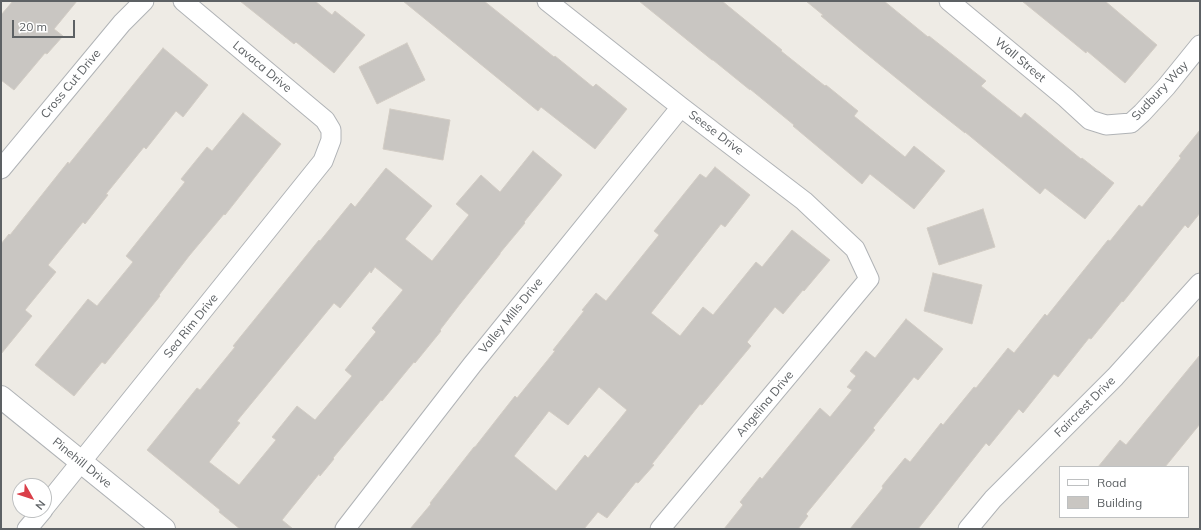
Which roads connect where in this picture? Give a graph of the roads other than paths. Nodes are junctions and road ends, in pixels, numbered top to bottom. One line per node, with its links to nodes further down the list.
1 (144, 1): 9 (street, Cross Cut Drive)
2 (182, 1): 8 (street, Lavaca Drive)
3 (547, 1): 6 (street, Seese Drive)
4 (949, 1): 7 (street, Wall Street)
5 (1200, 45): 7 (street, Sudbury Way)
6 (681, 107): 10 (street, Seese Drive); 18 (street, Valley Mills Drive)
7 (1090, 120)
8 (330, 140): 13 (street, Sea Rim Drive)
9 (1, 169)
10 (869, 279): 19 (street, Angelina Drive)
11 (1200, 283): 20 (street, Faircrest Drive)
12 (1, 397): 13 (street, Pinehill Drive)
13 (82, 462): 14 (street, Sea Rim Drive); 17 (street, Pinehill Drive)
14 (52, 498)
15 (36, 518): 16 (street, Sea Rim Drive)
16 (27, 529)
17 (164, 529)
18 (345, 529)
19 (660, 529)
20 (968, 529)

